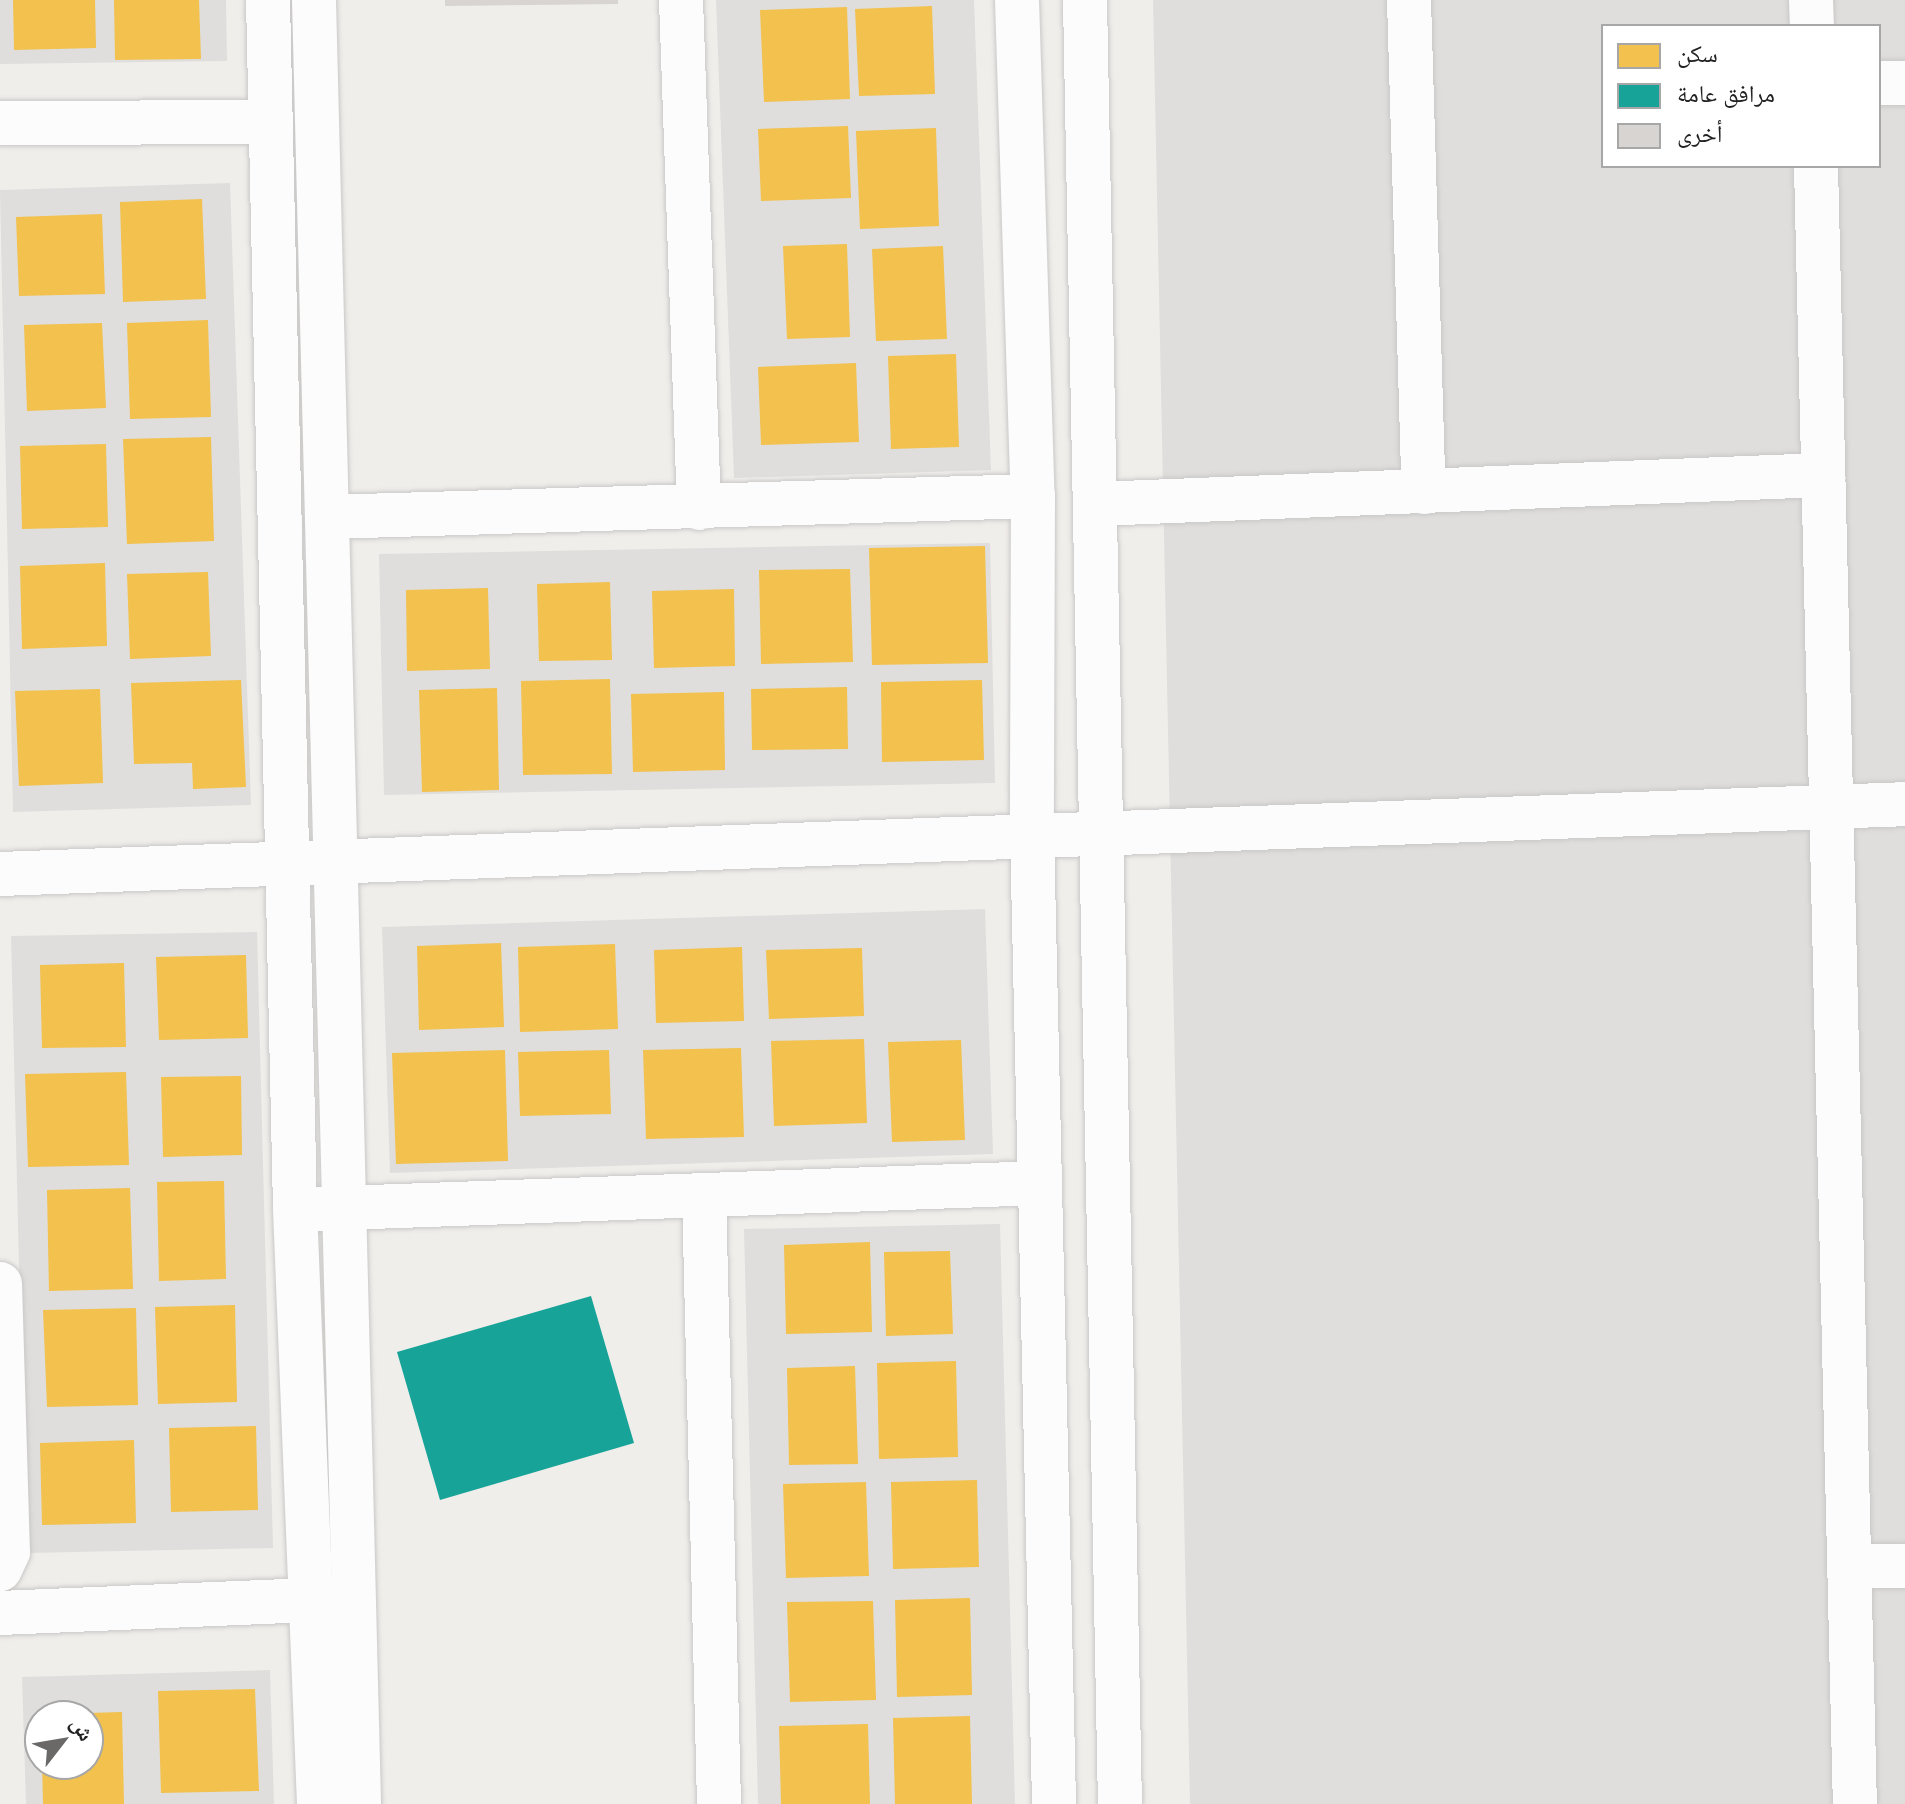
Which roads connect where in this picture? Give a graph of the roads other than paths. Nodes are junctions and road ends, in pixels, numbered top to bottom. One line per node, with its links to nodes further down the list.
1 (268, 0): 11 (street)
2 (314, 0): 19 (street)
3 (681, 0): 18 (street)
4 (1017, 0): 16 (street)
5 (1085, 0): 17 (street)
6 (1409, 0): 15 (street)
7 (1811, 0): 8 (street)
8 (1812, 24)
9 (1881, 83): 10 (street)
10 (1905, 83)
11 (271, 122): 12 (street); 25 (street)
12 (0, 123)
13 (1816, 168): 14 (street)
14 (1823, 475): 15 (street); 20 (street)
15 (1424, 492): 17 (street)
16 (1033, 496): 18 (street); 23 (street)
17 (1097, 504): 22 (street)
18 (699, 508): 19 (street)
19 (327, 517): 24 (street)
20 (1836, 804): 21 (street); 22 (street); 32 (street)
21 (1905, 804)
22 (1100, 831): 23 (street); 41 (street)
23 (1032, 833): 24 (street); 27 (street)
24 (336, 860): 25 (street); 29 (street)
25 (287, 862): 26 (street); 30 (street)
26 (0, 874)
27 (1040, 1183): 28 (street); 40 (street)
28 (704, 1195): 29 (street); 39 (street)
29 (344, 1208): 30 (street); 38 (street)
30 (295, 1209): 35 (street)
31 (0, 1284): 34 (street)
32 (1853, 1566): 33 (street); 42 (street)
33 (1905, 1566)
34 (0, 1569)
35 (316, 1600): 36 (street); 37 (street)
36 (0, 1613)
37 (319, 1804)
38 (359, 1804)
39 (719, 1804)
40 (1054, 1804)
41 (1120, 1804)
42 (1855, 1804)

